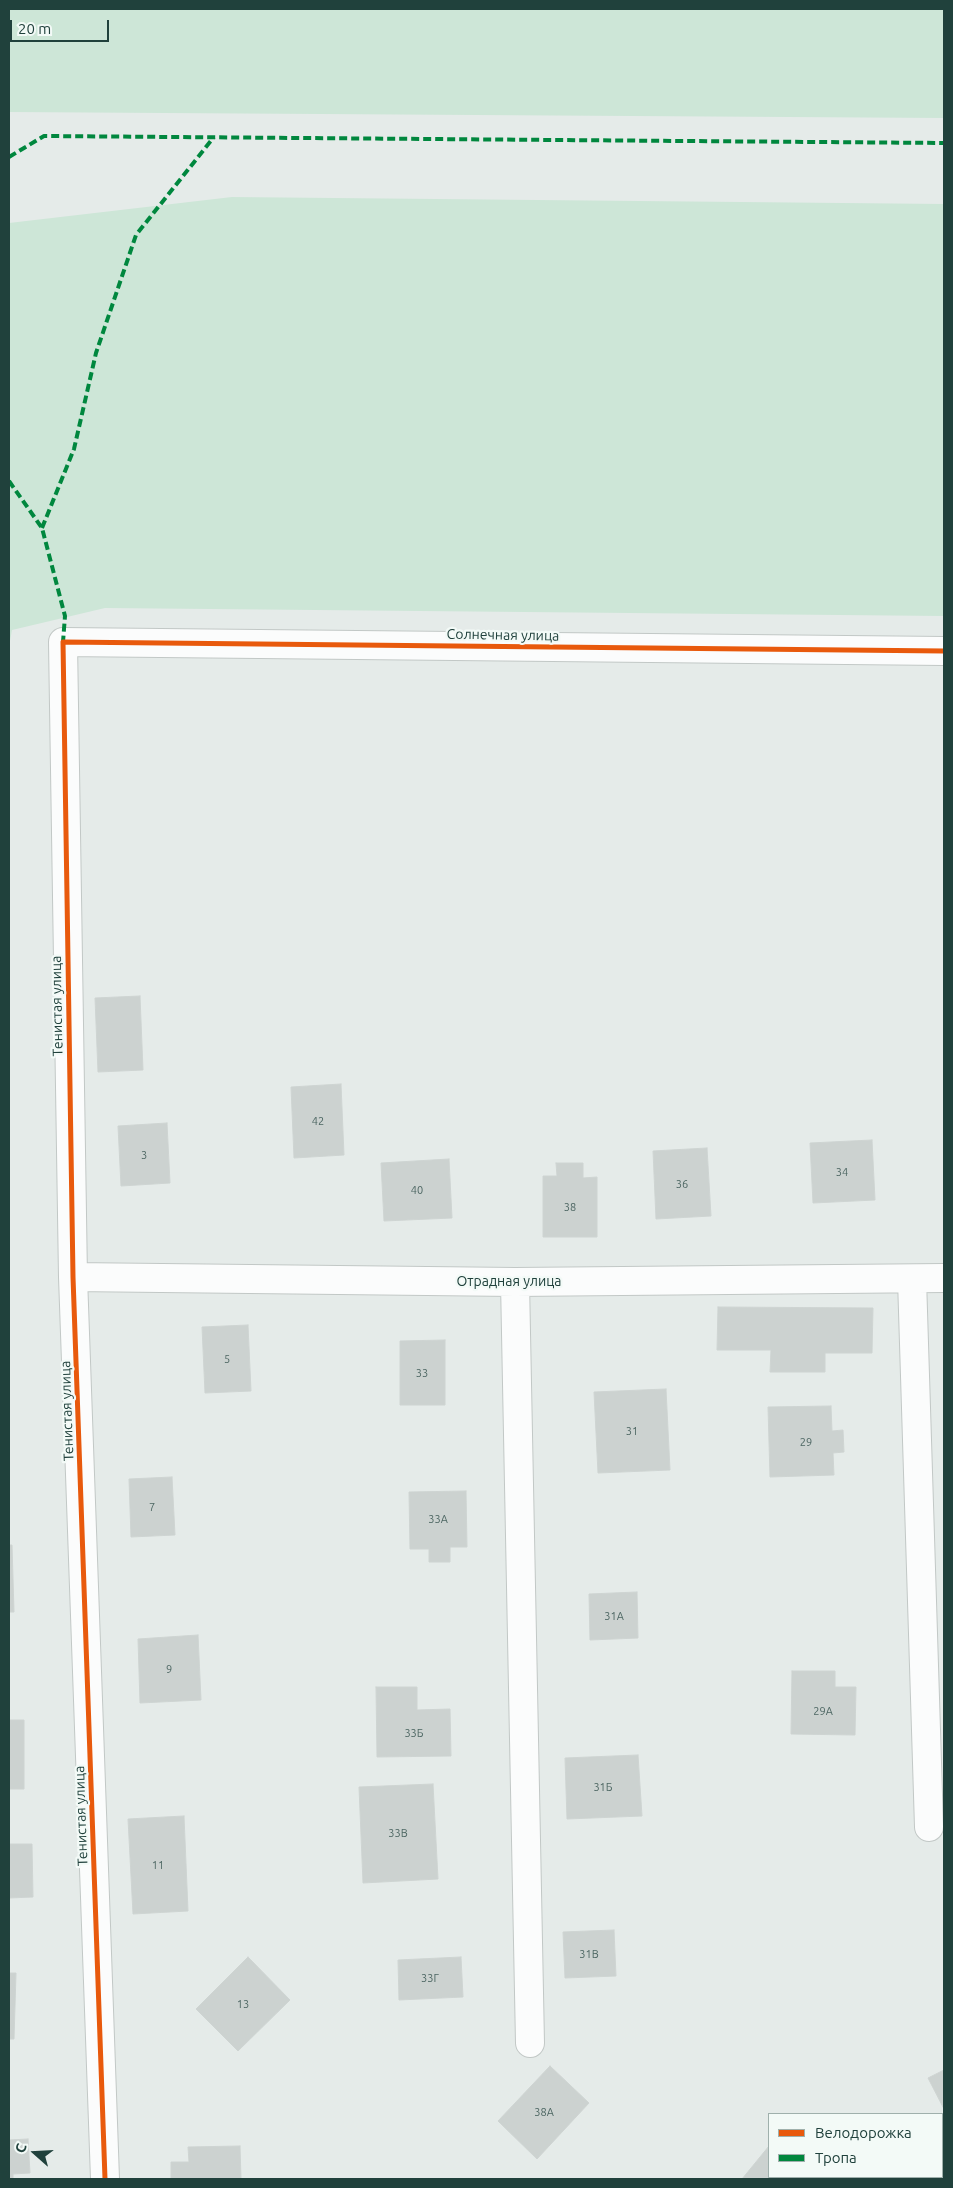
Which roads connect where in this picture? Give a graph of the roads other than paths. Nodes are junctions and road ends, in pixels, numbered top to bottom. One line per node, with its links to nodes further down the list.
1 (62, 642): 2 (street, Солнечная улица); 3 (street, Тенистая улица)
2 (944, 650)
3 (73, 1278): 6 (street, Отрадная улица); 9 (street, Тенистая улица)
4 (944, 1278): 5 (street, Отрадная улица)
5 (912, 1279): 6 (street, Отрадная улица); 7 (street)
6 (515, 1282): 8 (street)
7 (928, 1827)
8 (530, 2043)
9 (105, 2179)

